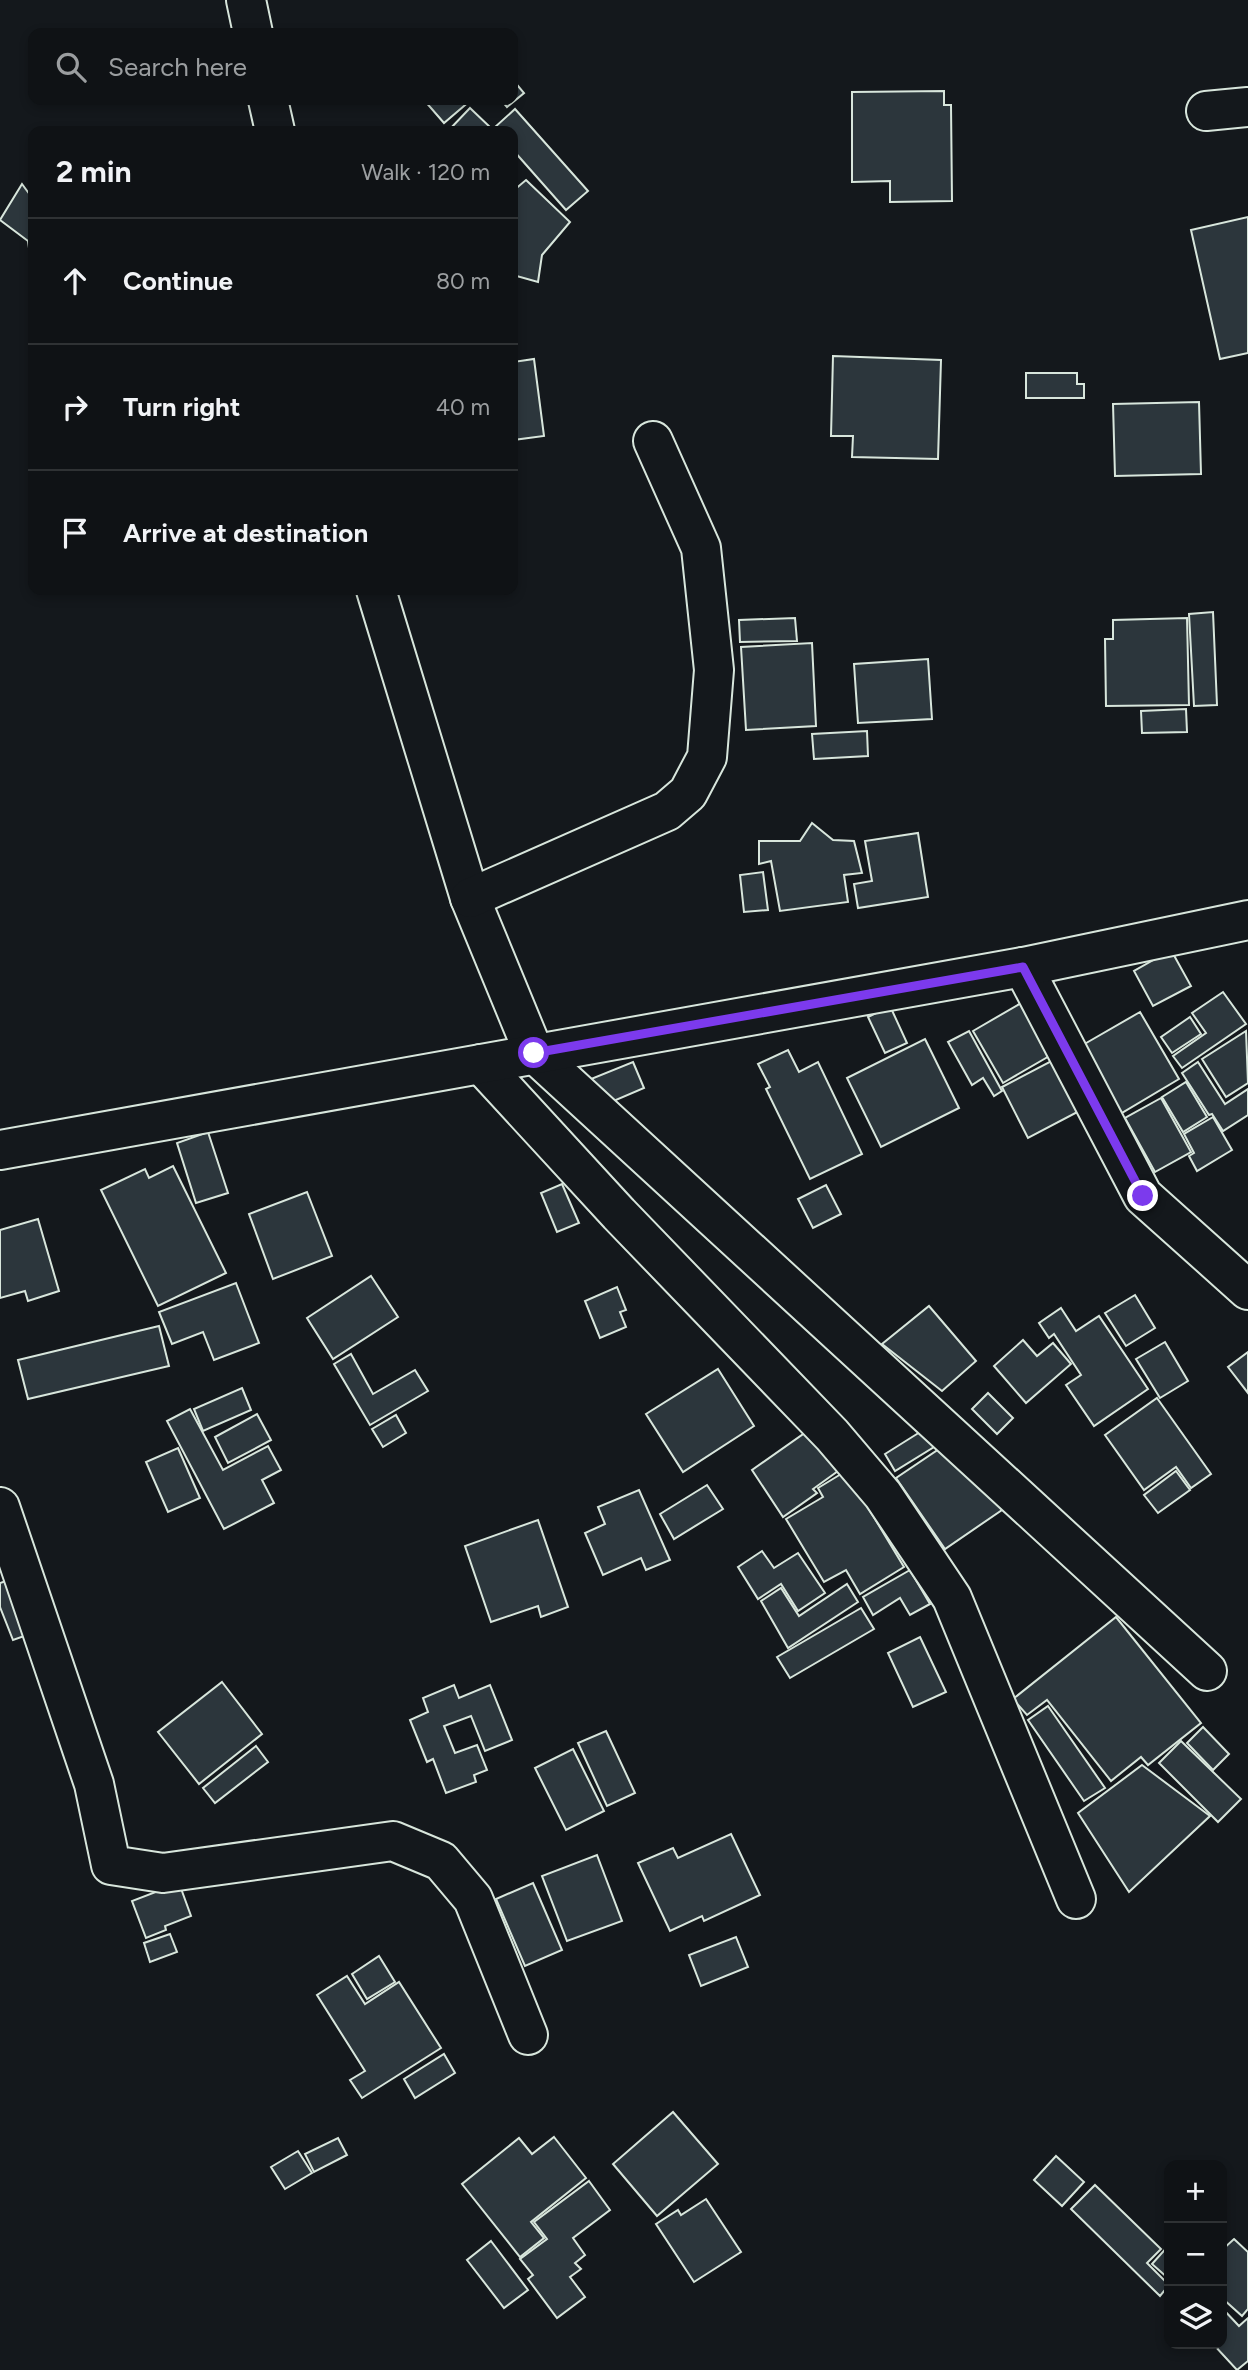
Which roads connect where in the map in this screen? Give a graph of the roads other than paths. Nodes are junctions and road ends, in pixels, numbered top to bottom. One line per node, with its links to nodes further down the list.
1 (246, 0): 2 (street)
2 (252, 28)
3 (269, 105): 6 (street)
4 (1248, 107): 5 (street)
5 (1206, 111)
6 (274, 126)
7 (653, 441): 9 (street)
8 (378, 595): 9 (street)
9 (470, 898): 12 (street)
10 (1248, 920): 11 (street)
11 (1023, 967): 12 (street); 15 (street)
12 (534, 1053): 13 (street); 17 (street)
13 (481, 1064): 14 (street); 18 (street)
14 (0, 1150)
15 (1248, 1290)
16 (0, 1507): 19 (street)
17 (1207, 1671)
18 (1076, 1899)
19 (528, 2035)

